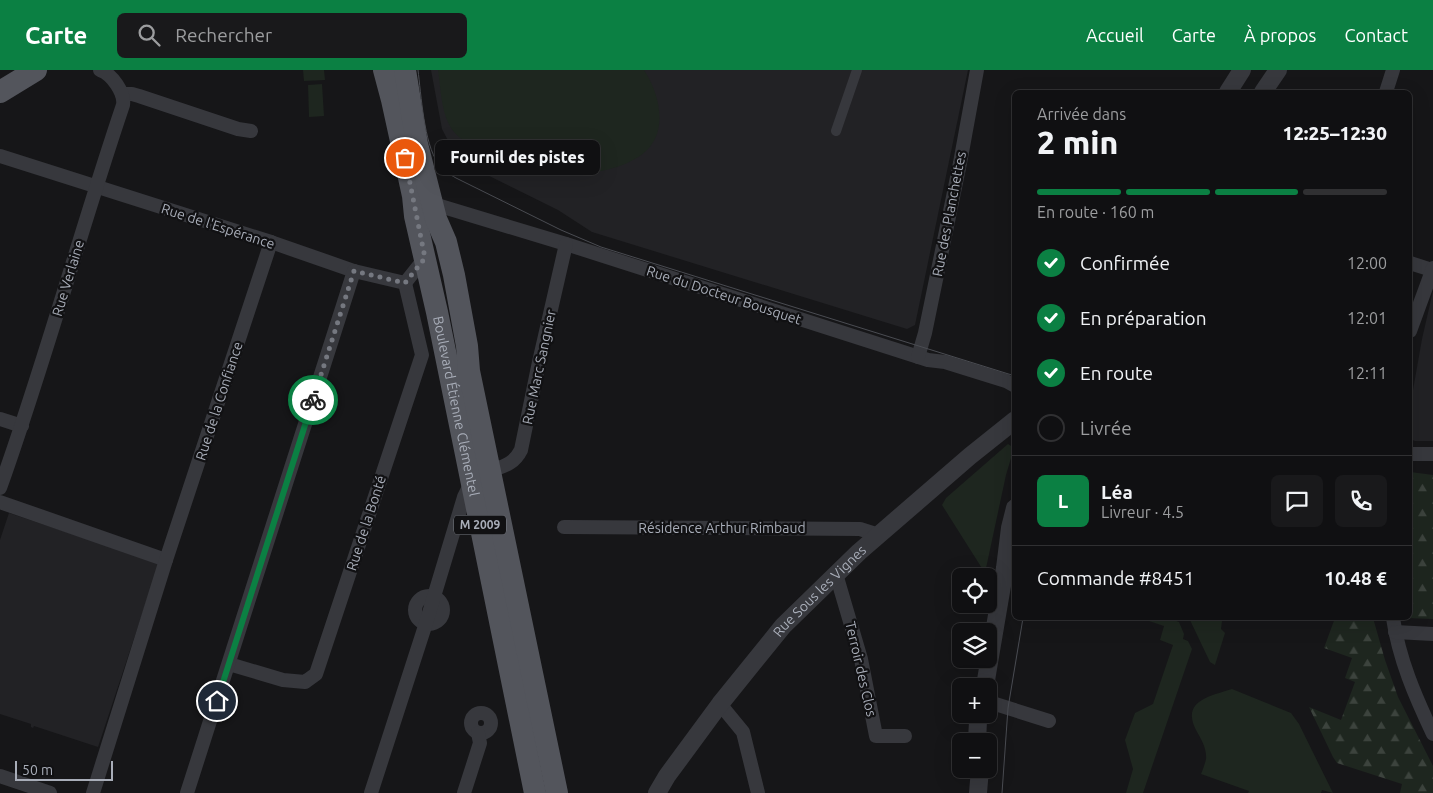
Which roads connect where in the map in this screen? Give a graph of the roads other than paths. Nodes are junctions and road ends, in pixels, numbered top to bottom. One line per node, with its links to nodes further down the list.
1 (36, 70): 13 (main road)
2 (384, 70): 19 (main road, Boulevard Étienne Clémentel / M 2009)
3 (405, 70): 19 (main road, Boulevard Étienne Clémentel / M 2009)
4 (857, 70): 16 (street)
5 (977, 70): 30 (street, Rue des Planchettes)
6 (1242, 70): 10 (street)
7 (1278, 70): 11 (street)
8 (1393, 70): 12 (street)
9 (104, 71): 14 (street)
10 (1229, 90)
11 (1264, 90)
12 (1387, 90)
13 (0, 92)
14 (122, 94): 15 (street); 18 (street, Rue Verlaine)
15 (251, 131)
16 (836, 131)
17 (0, 156): 18 (street, Rue de l'Espérance)
18 (96, 187): 21 (street, Rue de l'Espérance); 33 (street, Rue Verlaine)
19 (423, 200): 20 (street, Rue du Docteur Bousquet); 22 (main road, Boulevard Étienne Clémentel / M 2009); 24 (main road, Boulevard Étienne Clémentel / M 2009)
20 (462, 213): 22 (street); 23 (street, Rue du Docteur Bousquet)
21 (271, 242): 27 (street, Rue de l'Espérance); 45 (street, Rue de la Confiance)
22 (446, 242): 37 (main road, Boulevard Étienne Clémentel / M 2009)
23 (566, 244): 30 (street, Rue du Docteur Bousquet); 37 (street, Rue Marc Sangnier)
24 (425, 258): 28 (street); 38 (main road, Boulevard Étienne Clémentel / M 2009)
25 (1412, 264): 26 (street)
26 (1433, 269): 29 (street)
27 (354, 271): 28 (street, Rue de l'Espérance); 51 (street)
28 (405, 283): 51 (street, Rue de la Bonté)
29 (1412, 326)
30 (918, 356): 31 (street, Rue du Docteur Bousquet)
31 (1012, 384)
32 (0, 419): 33 (street)
33 (22, 426): 39 (street, Rue Verlaine)
34 (1011, 427): 43 (street, Rue Sous les Vignes)
35 (1412, 454): 36 (street)
36 (1433, 454)
37 (490, 471): 67 (main road, Boulevard Étienne Clémentel / M 2009)
38 (471, 482): 64 (street); 66 (main road, Boulevard Étienne Clémentel / M 2009)
39 (0, 488)
40 (0, 502): 45 (street)
41 (1012, 520): 46 (street)
42 (564, 527): 43 (street, Résidence Arthur Rimbaud)
43 (879, 535): 47 (street, Rue Sous les Vignes)
44 (1012, 550): 46 (street)
45 (166, 560): 62 (street, Rue de la Confiance)
46 (1005, 568): 52 (street)
47 (836, 574): 53 (street, Rue Sous les Vignes); 58 (street, Terroir des Clos)
48 (1393, 620): 49 (street)
49 (1395, 632): 50 (street); 57 (street)
50 (1433, 634)
51 (229, 664): 63 (street)
52 (986, 678)
53 (720, 704): 68 (street, Rue Sous les Vignes); 69 (street)
54 (997, 705): 55 (street)
55 (1049, 721)
56 (478, 733): 65 (street)
57 (1433, 734)
58 (905, 736)
59 (0, 776): 61 (street)
60 (979, 778): 70 (street)
61 (50, 793)
62 (93, 793)
63 (187, 793)
64 (371, 793)
65 (464, 793)
66 (535, 793)
67 (557, 793)
68 (657, 793)
69 (758, 793)
70 (978, 793)

